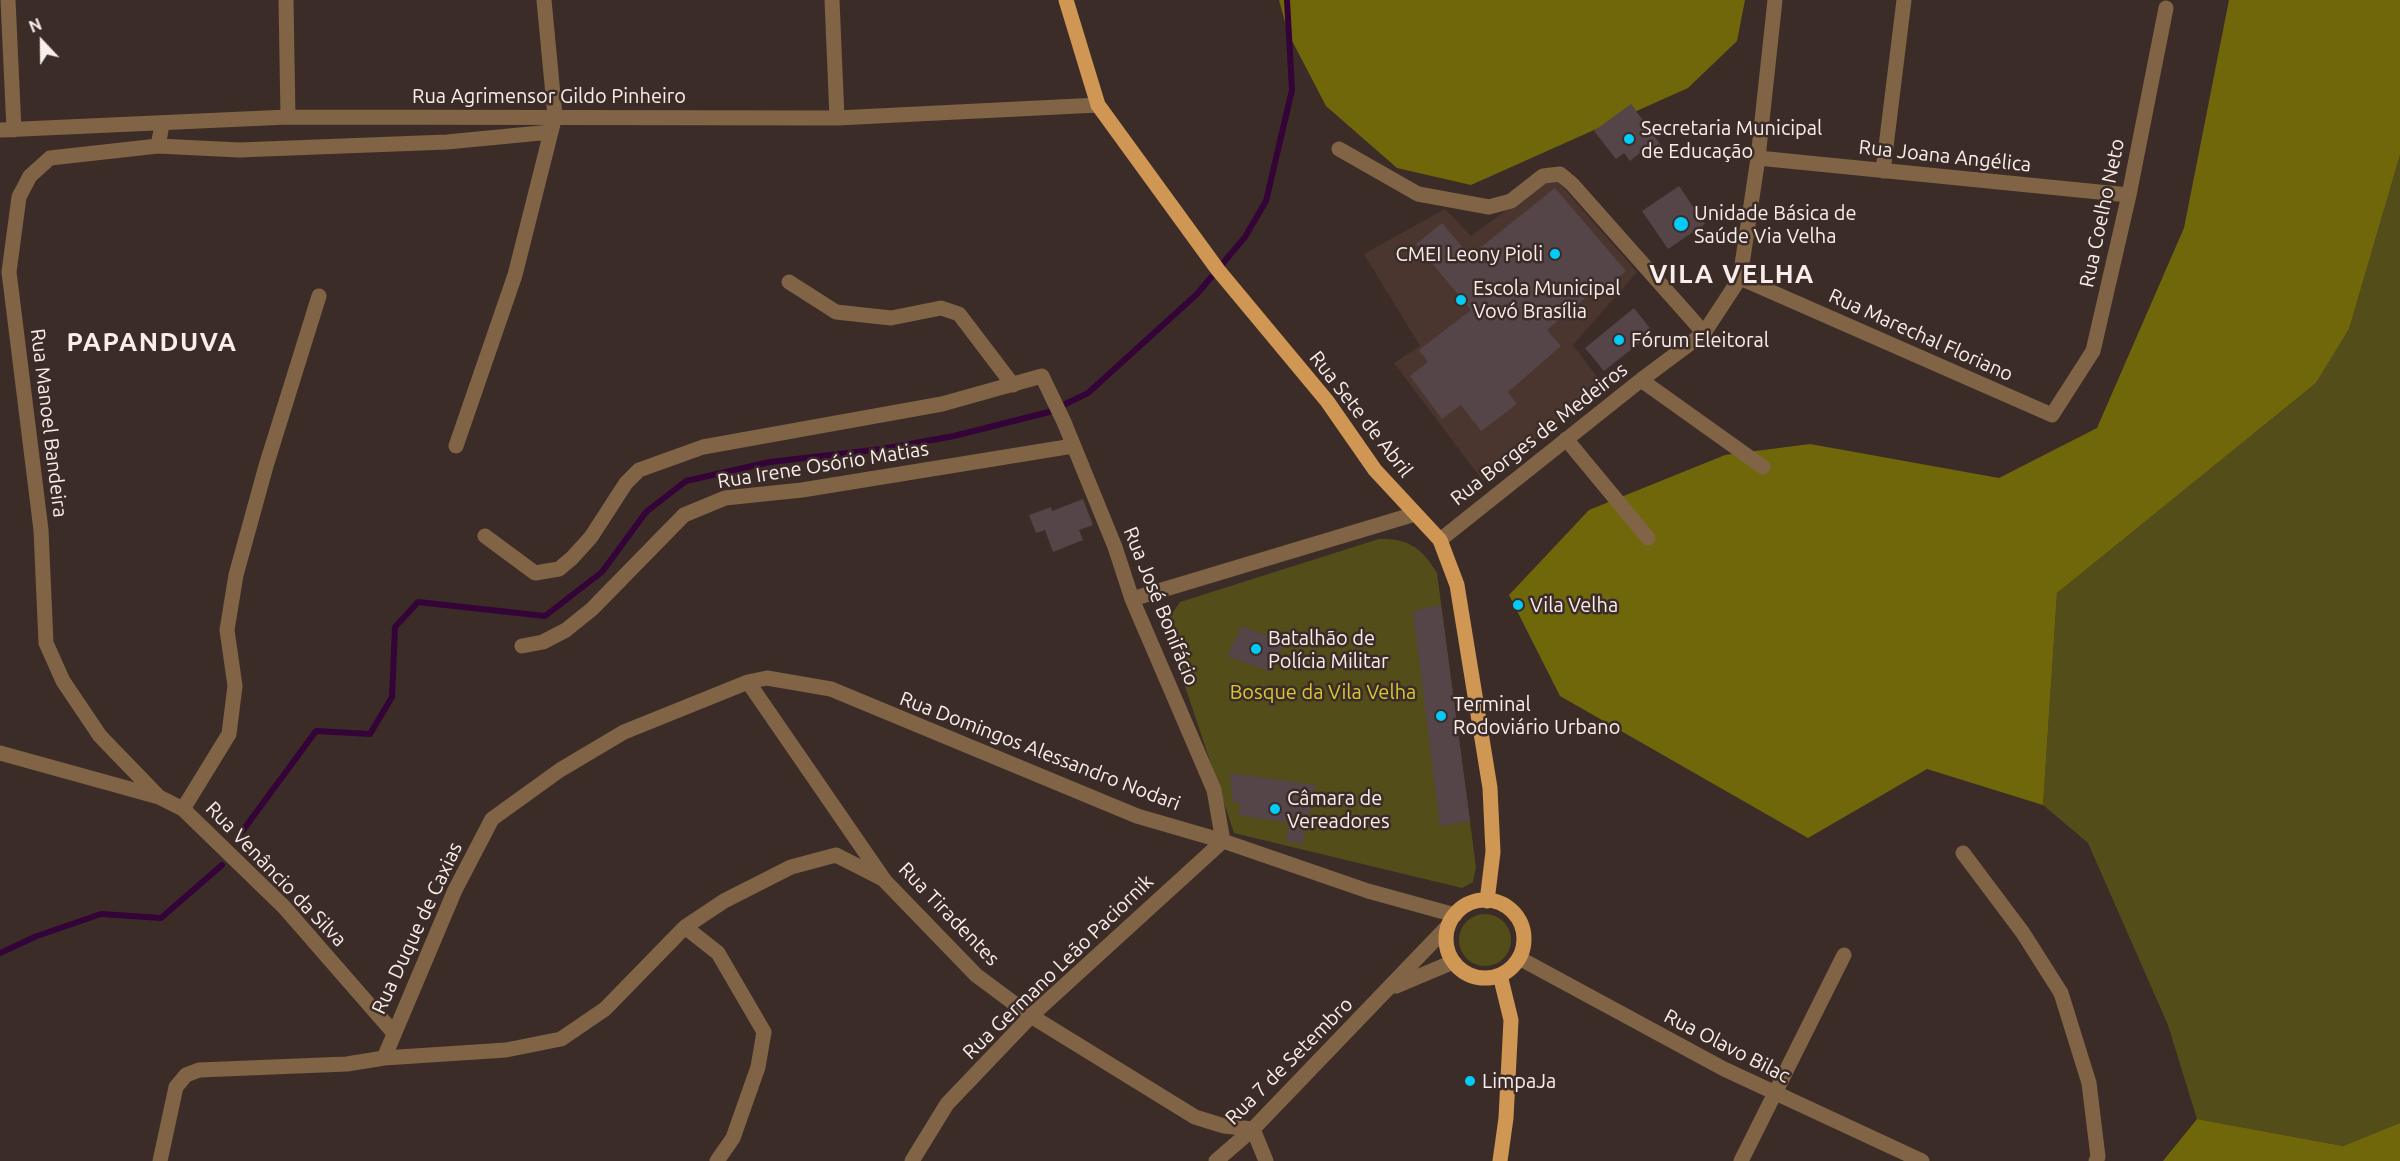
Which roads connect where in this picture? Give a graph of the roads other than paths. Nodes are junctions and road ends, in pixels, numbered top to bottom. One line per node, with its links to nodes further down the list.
1 (8, 0): 14 (street)
2 (286, 0): 11 (street)
3 (544, 0): 10 (street)
4 (832, 0): 12 (street)
5 (1066, 0): 9 (main road, Rua Sete de Abril)
6 (1775, 0): 18 (street, Rua Borges de Medeiros)
7 (1904, 0): 19 (street)
8 (2166, 8): 20 (street, Rua Coelho Neto)
9 (1098, 105): 12 (street, Rua Agrimensor Gildo Pinheiro); 32 (main road, Rua Sete de Abril)
10 (555, 116): 11 (street, Rua Agrimensor Gildo Pinheiro); 12 (street, Rua Agrimensor Gildo Pinheiro); 15 (street)
11 (288, 117): 13 (street, Rua Agrimensor Gildo Pinheiro)
12 (837, 118)
13 (162, 124): 14 (street, Rua Agrimensor Gildo Pinheiro); 16 (street)
14 (7, 130)
15 (551, 132): 16 (street, Rua Manoel Bandeira); 29 (street)
16 (158, 146): 40 (street, Rua Manoel Bandeira)
17 (1339, 148): 24 (street)
18 (1758, 158): 19 (street, Rua Joana Angélica); 21 (street, Rua Borges de Medeiros)
19 (1883, 171): 20 (street, Rua Joana Angélica)
20 (2129, 195): 27 (street, Rua Coelho Neto)
21 (1740, 278): 24 (street, Rua Borges de Medeiros); 27 (street, Rua Marechal Floriano)
22 (789, 282): 26 (street)
23 (319, 296): 41 (street)
24 (1704, 333): 25 (street, Rua Borges de Medeiros)
25 (1641, 380): 28 (street, Rua Borges de Medeiros); 31 (street)
26 (1013, 385): 30 (street, Rua José Bonifácio); 33 (street)
27 (2052, 415)
28 (1566, 439): 34 (street); 35 (street, Rua Borges de Medeiros)
29 (456, 446)
30 (1073, 446): 36 (street, Rua José Bonifácio); 37 (street, Rua Irene Osório Matias)
31 (1763, 467)
32 (1415, 514): 35 (main road, Rua Sete de Abril); 36 (street)
33 (485, 536)
34 (1648, 538)
35 (1440, 540): 45 (main road, Rua Sete de Abril)
36 (1132, 599): 42 (street, Rua José Bonifácio)
37 (522, 646)
38 (748, 682): 42 (street, Rua Domingos Alessandro Nodari); 44 (street, Rua Tiradentes); 54 (street, Rua Duque de Caxias)
39 (0, 753): 40 (street, Rua Venâncio da Silva)
40 (159, 797): 41 (street, Rua Venâncio da Silva)
41 (183, 809): 54 (street, Rua Venâncio da Silva)
42 (1223, 841): 46 (street, Rua Domingos Alessandro Nodari); 53 (street, Rua Germano Leão Paciornik)
43 (1963, 853): 66 (street)
44 (885, 880): 47 (street); 53 (street, Rua Tiradentes)
45 (1488, 901): 46 (main road); 49 (main road)
46 (1451, 921): 50 (main road); 52 (street, Rua 7 de Setembro)
47 (685, 927): 55 (street); 59 (street)
48 (1844, 956): 56 (street)
49 (1520, 958): 51 (main road); 56 (street, Rua Olavo Bilac)
50 (1454, 962): 51 (main road); 52 (street, Rua 7 de Setembro)
51 (1500, 975): 63 (main road)
52 (1390, 988): 57 (street, Rua 7 de Setembro)
53 (1030, 1016): 57 (street, Rua Tiradentes); 60 (street, Rua Germano Leão Paciornik)
54 (393, 1032): 55 (street, Rua Duque de Caxias)
55 (384, 1058): 58 (street)
56 (1776, 1094): 64 (street); 65 (street, Rua Olavo Bilac)
57 (1253, 1129): 61 (street, Rua 7 de Setembro); 62 (street)
58 (160, 1161)
59 (717, 1161)
60 (912, 1161)
61 (1216, 1161)
62 (1266, 1161)
63 (1500, 1161)
64 (1741, 1161)
65 (1922, 1161)
66 (2096, 1161)

